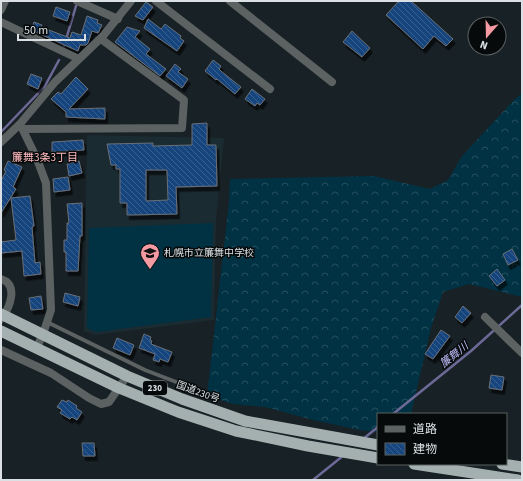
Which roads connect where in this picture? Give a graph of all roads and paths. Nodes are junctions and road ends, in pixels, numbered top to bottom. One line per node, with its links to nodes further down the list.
1 (5, 1): 6 (street)
2 (77, 1): 7 (street)
3 (130, 1): 7 (street)
4 (156, 1): 12 (street)
5 (230, 1): 11 (street)
6 (1, 10)
7 (118, 19): 9 (street)
8 (1, 22): 10 (street)
9 (101, 39): 10 (street); 13 (street)
10 (79, 59): 13 (street)
11 (332, 82)
12 (270, 89)
13 (22, 127): 14 (street); 18 (street)
14 (1, 142)
15 (1, 278): 16 (street)
16 (2, 316): 20 (highway, 国道230号 / 230)
17 (485, 317): 23 (street)
18 (47, 322): 20 (street); 25 (lane)
19 (1, 331): 21 (highway, 230)
20 (43, 334): 21 (street); 24 (highway, 国道230号 / 230)
21 (36, 349): 26 (highway, 230)
22 (1, 351): 26 (street)
23 (522, 353)
24 (127, 376): 26 (street); 27 (highway, 国道230号 / 230)
25 (184, 385)
26 (119, 388): 28 (highway, 230)
27 (377, 445)
28 (377, 458)
29 (420, 465): 32 (highway)
30 (507, 465): 31 (highway)
31 (522, 467)
32 (518, 480)

